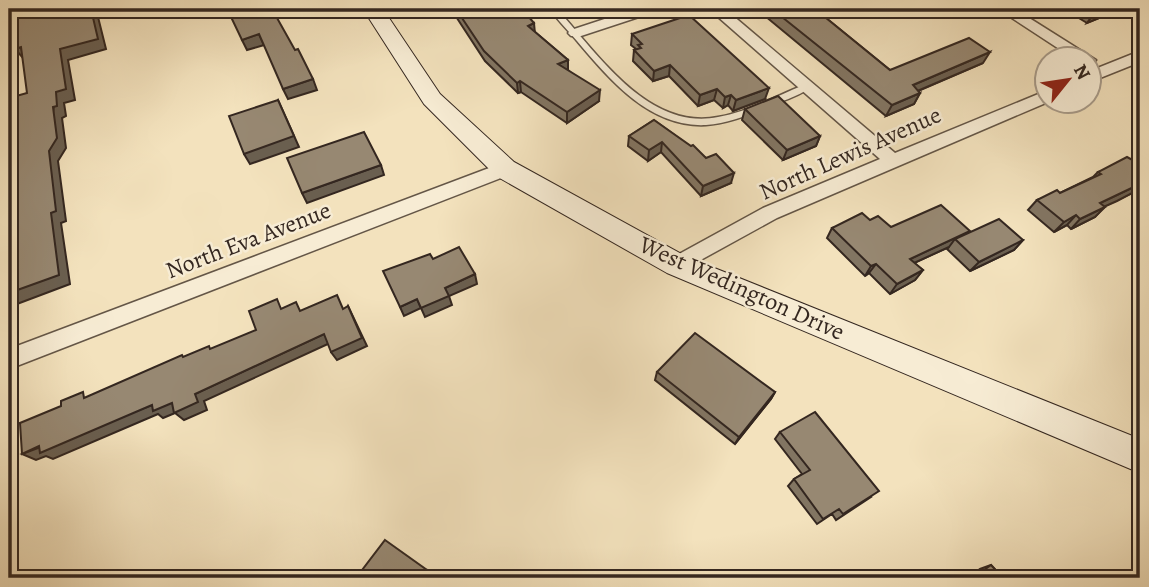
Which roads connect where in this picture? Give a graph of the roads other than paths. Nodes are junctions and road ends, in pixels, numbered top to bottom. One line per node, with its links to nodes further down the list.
1 (373, 9): 13 (main road, West Wedington Drive)
2 (553, 9): 6 (lane)
3 (649, 9): 6 (street)
4 (716, 9): 10 (street)
5 (1005, 9): 7 (street)
6 (576, 33): 10 (lane)
7 (1066, 46)
8 (1140, 57): 9 (street)
9 (1106, 71)
10 (807, 87): 12 (street)
11 (1034, 101): 12 (street, North Lewis Avenue)
12 (892, 160): 14 (street, North Lewis Avenue)
13 (505, 169): 14 (main road, West Wedington Drive); 15 (street, North Eva Avenue)
14 (677, 265): 16 (main road, West Wedington Drive)
15 (9, 359)
16 (1140, 456)

